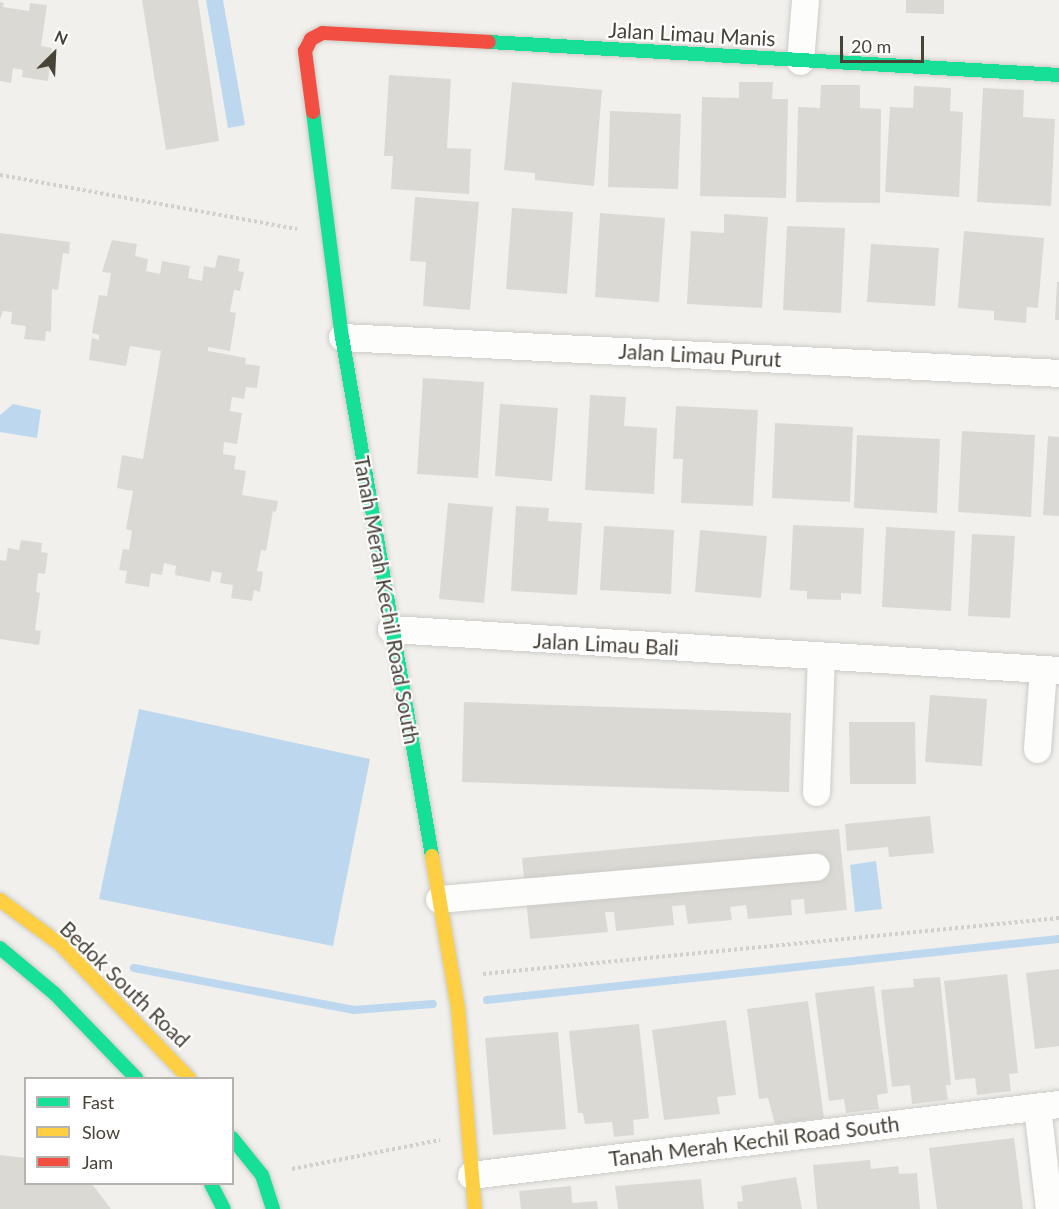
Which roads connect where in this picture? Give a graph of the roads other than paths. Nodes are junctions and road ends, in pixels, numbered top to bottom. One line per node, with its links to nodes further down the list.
1 (805, 0): 3 (street)
2 (323, 33): 3 (street, Jalan Limau Manis); 5 (street, Tanah Merah Kechil Road South)
3 (800, 61): 4 (street, Jalan Limau Manis)
4 (1059, 75)
5 (342, 337): 6 (street, Jalan Limau Purut); 7 (street, Tanah Merah Kechil Road South)
6 (1059, 373)
7 (391, 629): 8 (street, Jalan Limau Bali); 13 (street, Tanah Merah Kechil Road South)
8 (821, 656): 9 (street, Jalan Limau Bali); 11 (street)
9 (1051, 669): 10 (street, Jalan Limau Bali)
10 (1037, 749)
11 (816, 792)
12 (816, 867): 13 (street)
13 (439, 899): 20 (street, Tanah Merah Kechil Road South)
14 (0, 900): 17 (street, Bedok South Road)
15 (0, 948): 16 (street)
16 (135, 1077)
17 (188, 1077)
18 (1048, 1105): 20 (street, Tanah Merah Kechil Road South); 25 (street)
19 (234, 1141): 23 (street)
20 (471, 1175): 24 (street, Tanah Merah Kechil Road South)
21 (212, 1185): 22 (street)
22 (224, 1209)
23 (273, 1209)
24 (475, 1209)
25 (1049, 1209)

